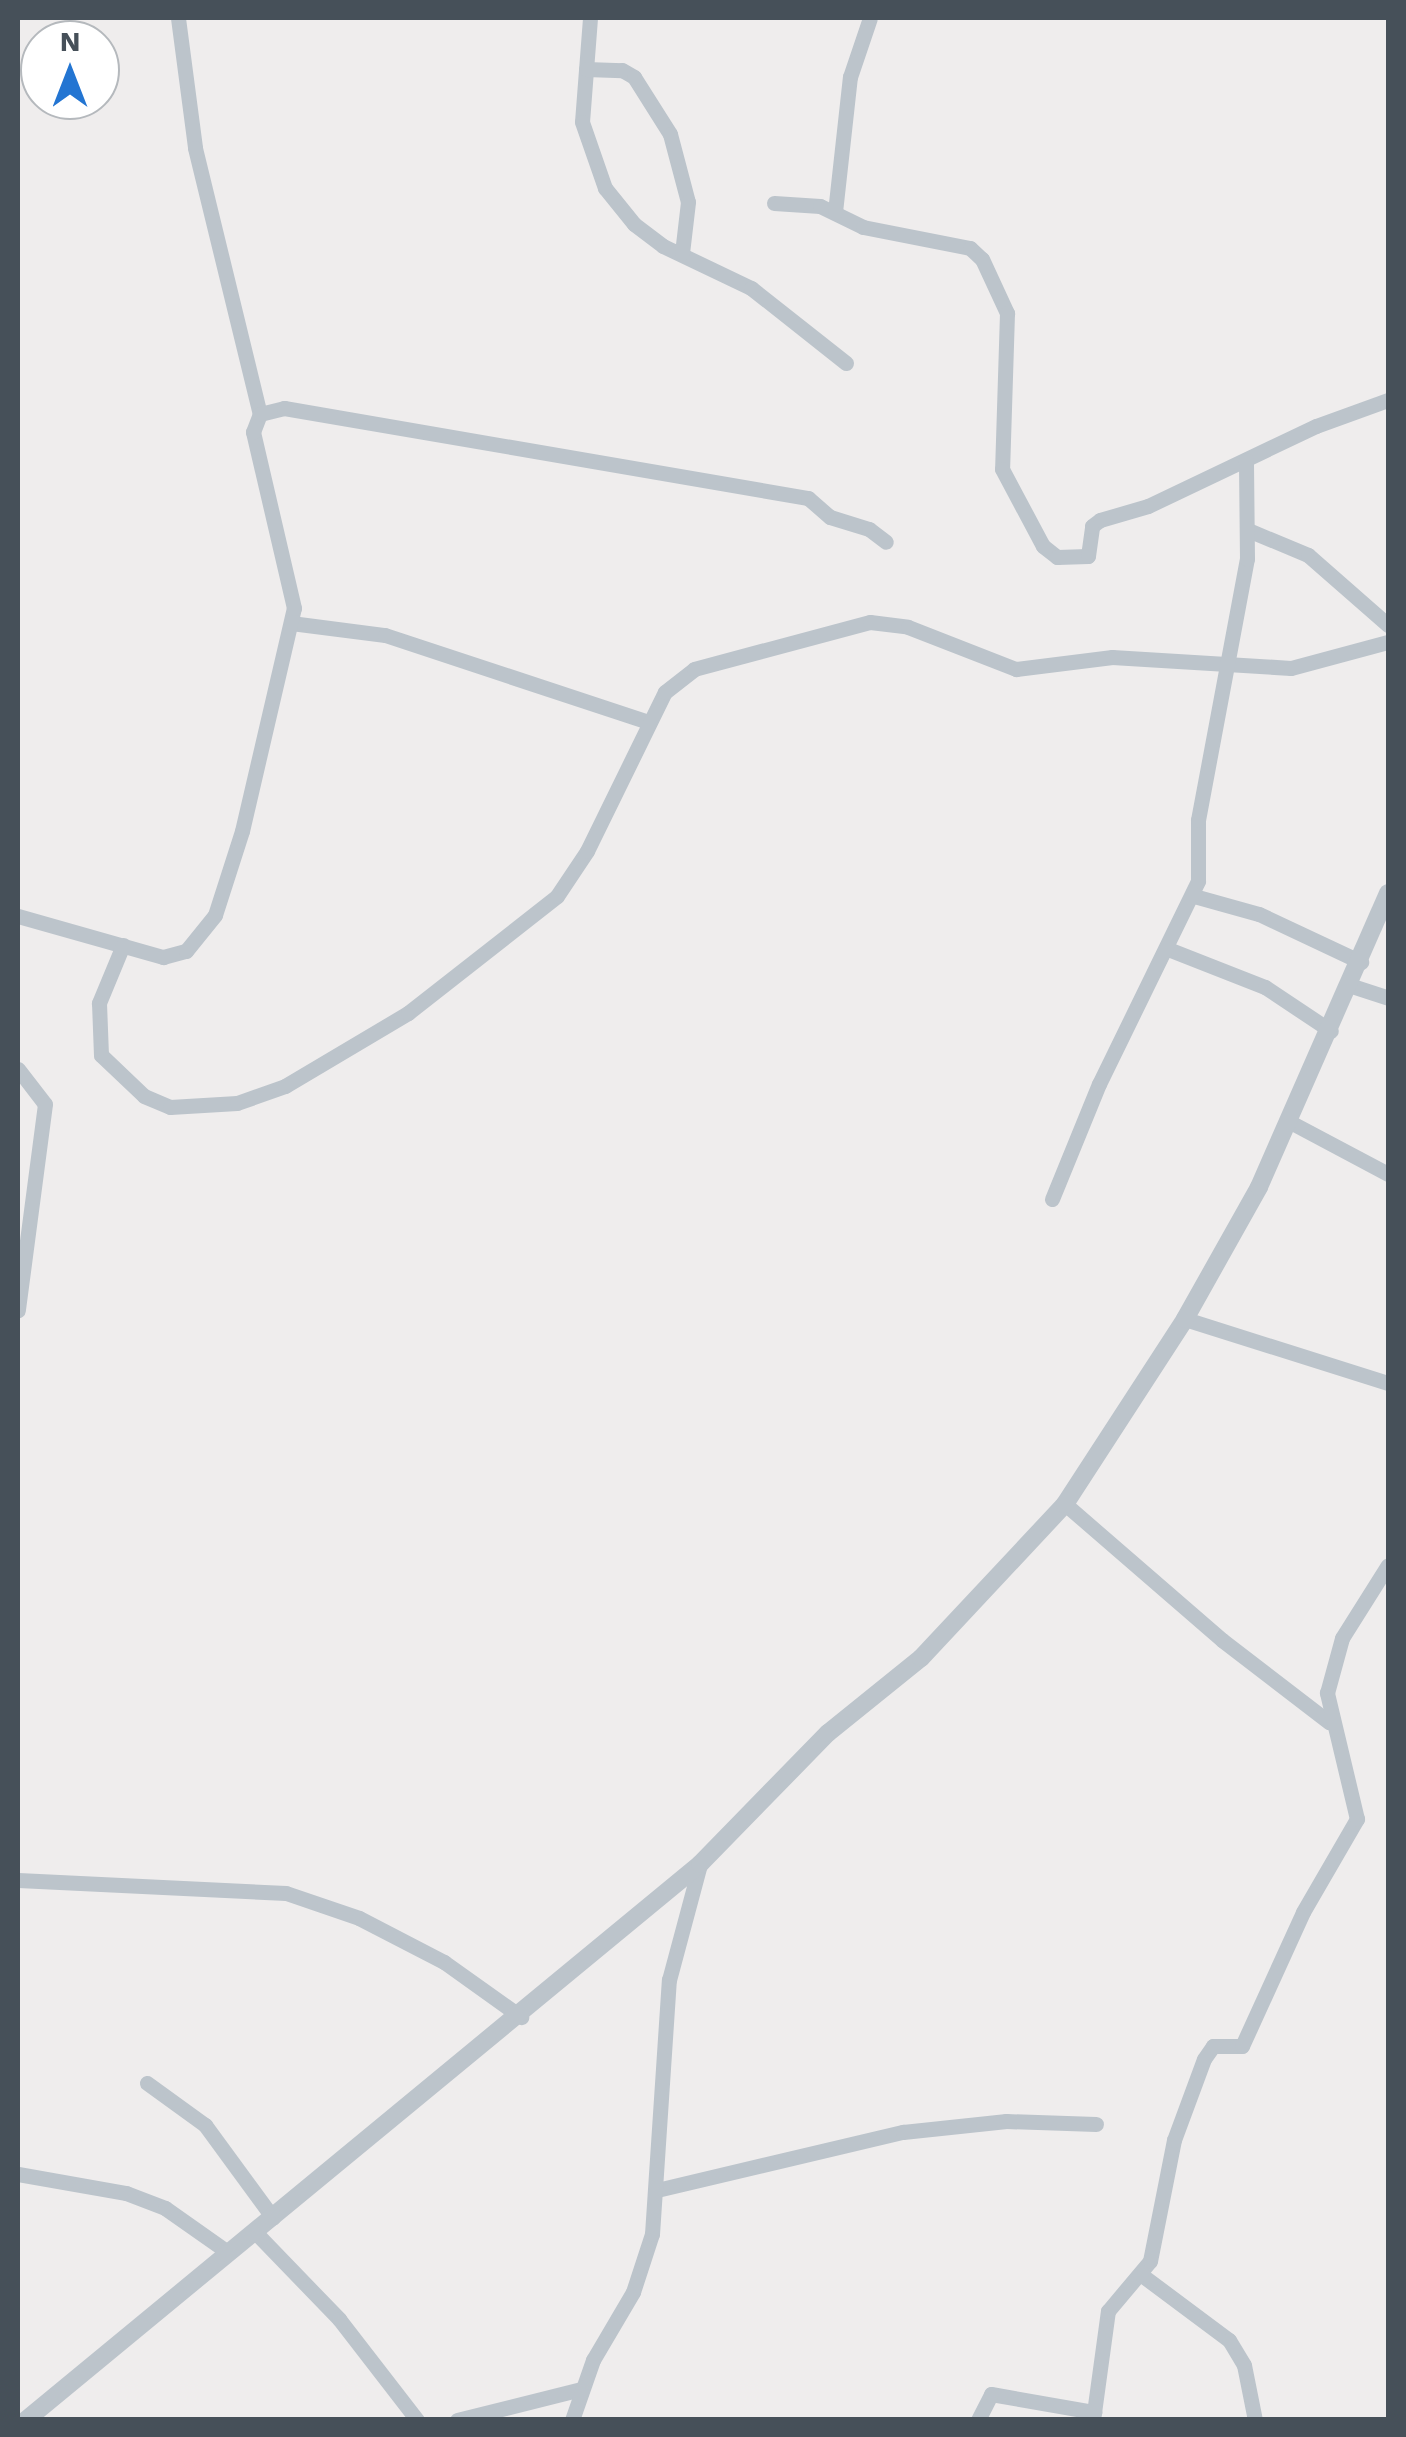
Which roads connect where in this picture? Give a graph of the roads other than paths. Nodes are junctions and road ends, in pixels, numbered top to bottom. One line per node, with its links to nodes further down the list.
1 (178, 18): 10 (street)
2 (590, 18): 4 (street)
3 (870, 18): 6 (street)
4 (586, 68): 7 (street); 7 (street)
5 (774, 204): 6 (street)
6 (835, 212): 11 (street)
7 (682, 253): 8 (street)
8 (846, 363)
9 (1388, 400): 11 (street)
10 (260, 414): 13 (street); 14 (street)
11 (1246, 460): 12 (street)
12 (1248, 530): 15 (street); 17 (street)
13 (886, 542)
14 (292, 624): 18 (street); 22 (street)
15 (1388, 626)
16 (1388, 642): 17 (street)
17 (1225, 665): 18 (street); 20 (street)
18 (648, 722): 22 (street)
19 (1388, 893): 24 (street)
20 (1194, 896): 23 (street); 24 (street)
21 (18, 916): 22 (street)
22 (123, 945)
23 (1168, 949): 27 (street); 31 (street)
24 (1362, 962): 25 (street)
25 (1352, 986): 26 (street); 27 (street)
26 (1388, 998)
27 (1332, 1031): 29 (street)
28 (18, 1069): 32 (street)
29 (1292, 1122): 30 (street); 33 (street)
30 (1388, 1174)
31 (1052, 1199)
32 (18, 1310)
33 (1185, 1320): 34 (street); 35 (street)
34 (1388, 1383)
35 (1065, 1504): 37 (street); 38 (street)
36 (1388, 1564): 37 (street)
37 (1329, 1722): 48 (street)
38 (700, 1864): 40 (street); 44 (street)
39 (18, 1880): 40 (street)
40 (522, 2017): 45 (street)
41 (147, 2083): 45 (street)
42 (1096, 2124): 44 (street)
43 (18, 2174): 47 (street)
44 (658, 2190): 49 (street)
45 (273, 2218): 46 (street)
46 (256, 2232): 47 (street); 52 (street)
47 (229, 2253): 51 (street)
48 (1143, 2276): 50 (street); 56 (street)
49 (581, 2389): 53 (street); 54 (street)
50 (1093, 2416): 55 (street)
51 (26, 2420)
52 (416, 2420)
53 (458, 2420)
54 (572, 2420)
55 (978, 2420)
56 (1255, 2420)

